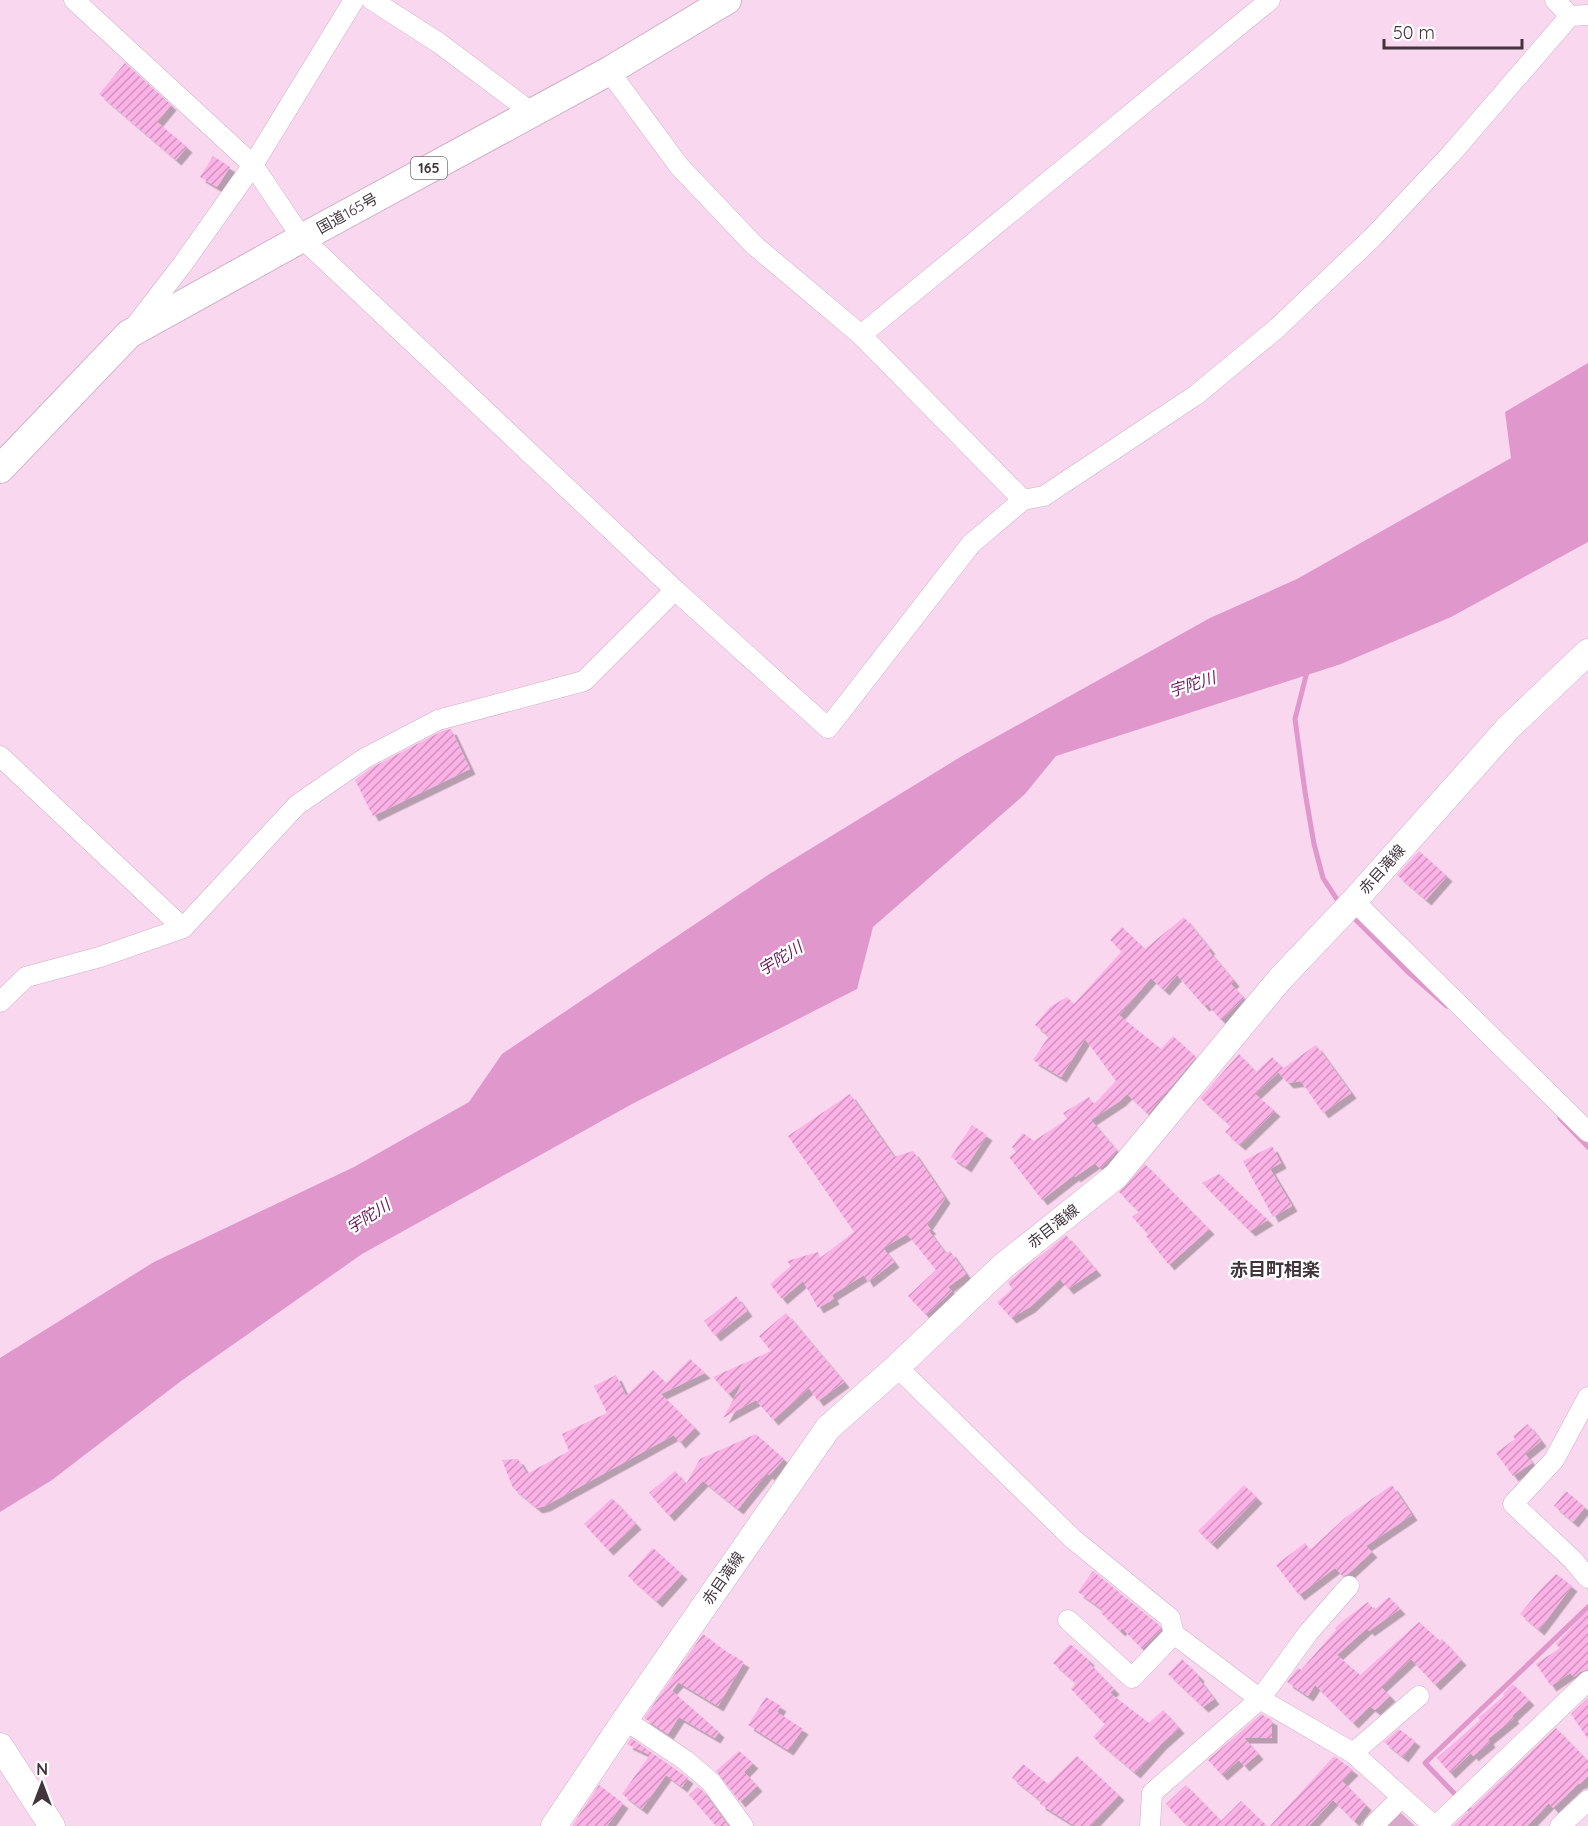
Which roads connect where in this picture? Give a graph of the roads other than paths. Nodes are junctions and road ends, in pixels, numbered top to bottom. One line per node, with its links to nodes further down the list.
1 (74, 0): 10 (street)
2 (354, 0): 10 (street)
3 (372, 0): 9 (street)
4 (727, 0): 8 (highway, 国道165号 / 165)
5 (1270, 0): 13 (street)
6 (1555, 0): 7 (street)
7 (1579, 16): 15 (street)
8 (609, 71): 9 (highway, 国道165号 / 165); 13 (street)
9 (531, 112): 11 (highway, 国道165号 / 165)
10 (253, 165): 11 (street); 12 (street)
11 (302, 237): 12 (highway, 国道165号 / 165); 16 (street)
12 (129, 334): 14 (highway, 国道165号 / 165)
13 (861, 335): 15 (street)
14 (0, 469)
15 (1023, 500): 16 (street)
16 (675, 590): 20 (street)
17 (1588, 652): 19 (main road, 赤目滝線)
18 (0, 756): 20 (street)
19 (1347, 908): 22 (street); 23 (main road, 赤目滝線)
20 (183, 928): 21 (street)
21 (0, 1002)
22 (1588, 1132)
23 (897, 1366): 28 (street); 32 (main road, 赤目滝線)
24 (1588, 1397): 25 (street)
25 (1588, 1578)
26 (1349, 1586): 31 (street)
27 (1068, 1620): 28 (street)
28 (1174, 1634): 31 (street)
29 (1588, 1681): 42 (street)
30 (1419, 1696): 34 (street)
31 (1260, 1699): 34 (street); 40 (street)
32 (625, 1720): 38 (main road, 赤目滝線); 39 (street)
33 (0, 1746): 37 (main road)
34 (1353, 1753): 35 (street)
35 (1401, 1798): 41 (street); 42 (street)
36 (1588, 1800): 43 (street)
37 (52, 1826)
38 (554, 1826)
39 (743, 1826)
40 (1150, 1826)
41 (1372, 1826)
42 (1435, 1826)
43 (1560, 1826)

